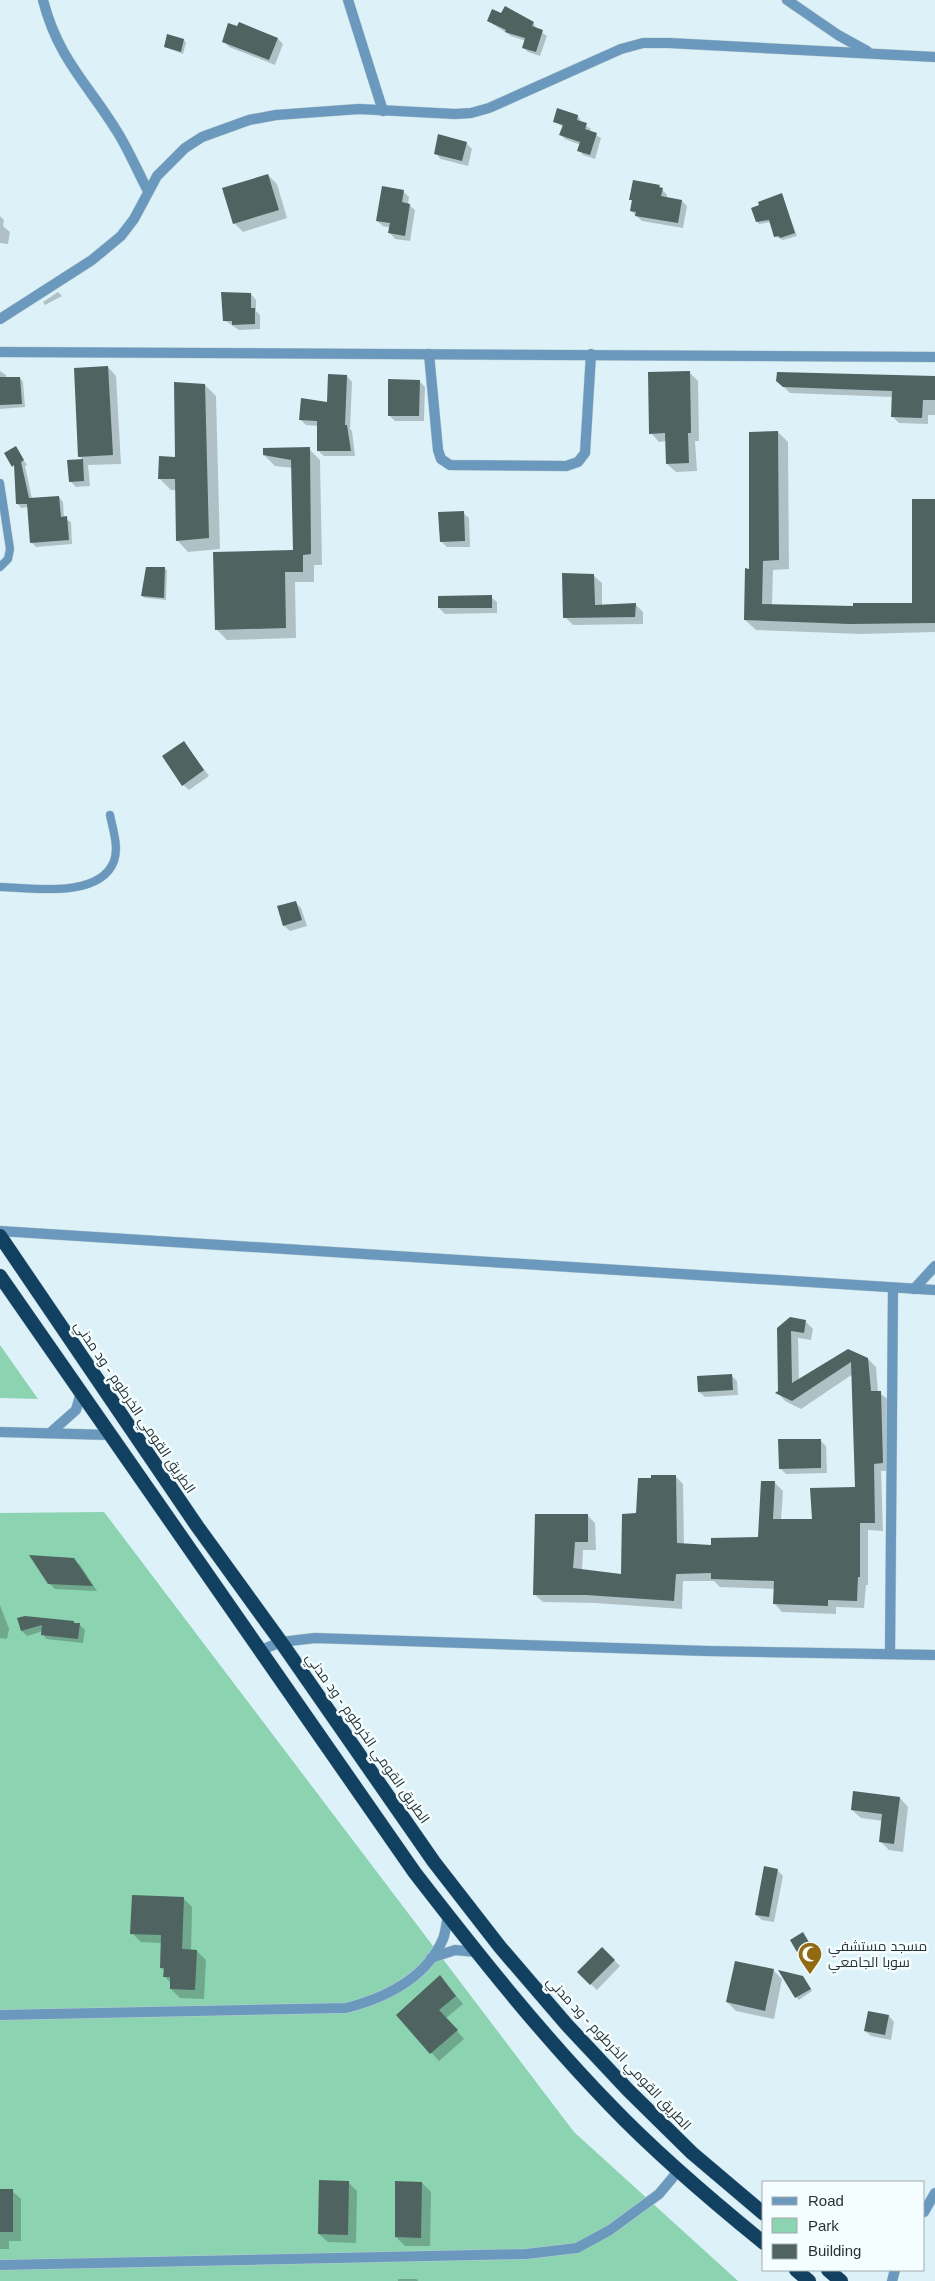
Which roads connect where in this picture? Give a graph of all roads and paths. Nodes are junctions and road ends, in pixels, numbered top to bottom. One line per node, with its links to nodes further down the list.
1 (43, 0): 7 (street)
2 (348, 0): 6 (street)
3 (787, 0): 4 (street)
4 (870, 52): 5 (street); 6 (street)
5 (935, 57)
6 (383, 111): 7 (street)
7 (148, 191): 8 (street)
8 (0, 318)
9 (2, 350): 10 (street)
10 (429, 354): 11 (street); 11 (street)
11 (591, 354): 12 (street)
12 (935, 357)
13 (0, 483): 14 (lane)
14 (0, 567)
15 (110, 815): 16 (lane)
16 (0, 887)
17 (0, 1231): 21 (street)
18 (0, 1236): 28 (highway, الطريق القومي الخرطوم - ود مدني)
19 (935, 1266): 22 (street)
20 (0, 1276): 24 (highway)
21 (893, 1289): 22 (street); 30 (street)
22 (914, 1289): 23 (street)
23 (935, 1290)
24 (80, 1392): 26 (street); 27 (highway)
25 (0, 1432): 26 (street)
26 (50, 1433): 27 (street)
27 (110, 1435): 29 (highway)
28 (281, 1642): 29 (street); 30 (street); 39 (highway, الطريق القومي الخرطوم - ود مدني)
29 (261, 1650): 32 (highway)
30 (890, 1654): 31 (street)
31 (935, 1655)
32 (448, 1916): 33 (highway); 34 (street)
33 (476, 1952): 34 (street); 36 (highway)
34 (432, 1958): 35 (street)
35 (0, 2014)
36 (679, 2170): 40 (highway); 41 (street)
37 (935, 2193): 38 (street)
38 (925, 2210)
39 (762, 2212)
40 (762, 2241)
41 (0, 2265)
42 (797, 2271): 44 (highway)
43 (829, 2271): 45 (highway)
44 (810, 2281)
45 (841, 2281)

